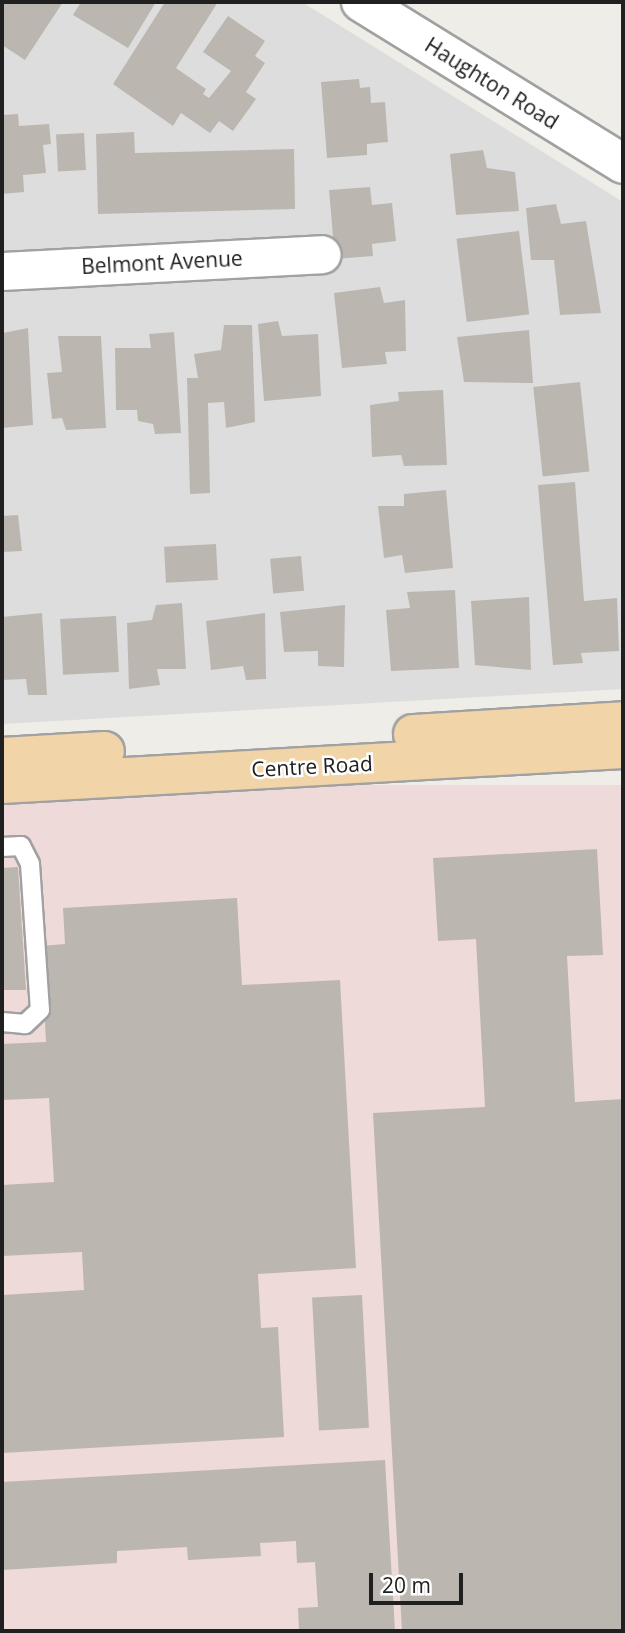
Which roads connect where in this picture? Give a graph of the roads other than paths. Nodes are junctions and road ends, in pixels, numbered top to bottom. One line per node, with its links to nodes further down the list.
1 (361, 2): 2 (street, Haughton Road)
2 (623, 164)
3 (322, 254): 4 (street, Belmont Avenue)
4 (2, 271)
5 (623, 722): 7 (main road, Centre Road)
6 (623, 749): 8 (main road, Centre Road)
7 (2, 757)
8 (2, 784)
9 (2, 847): 10 (lane)
10 (2, 1022)

